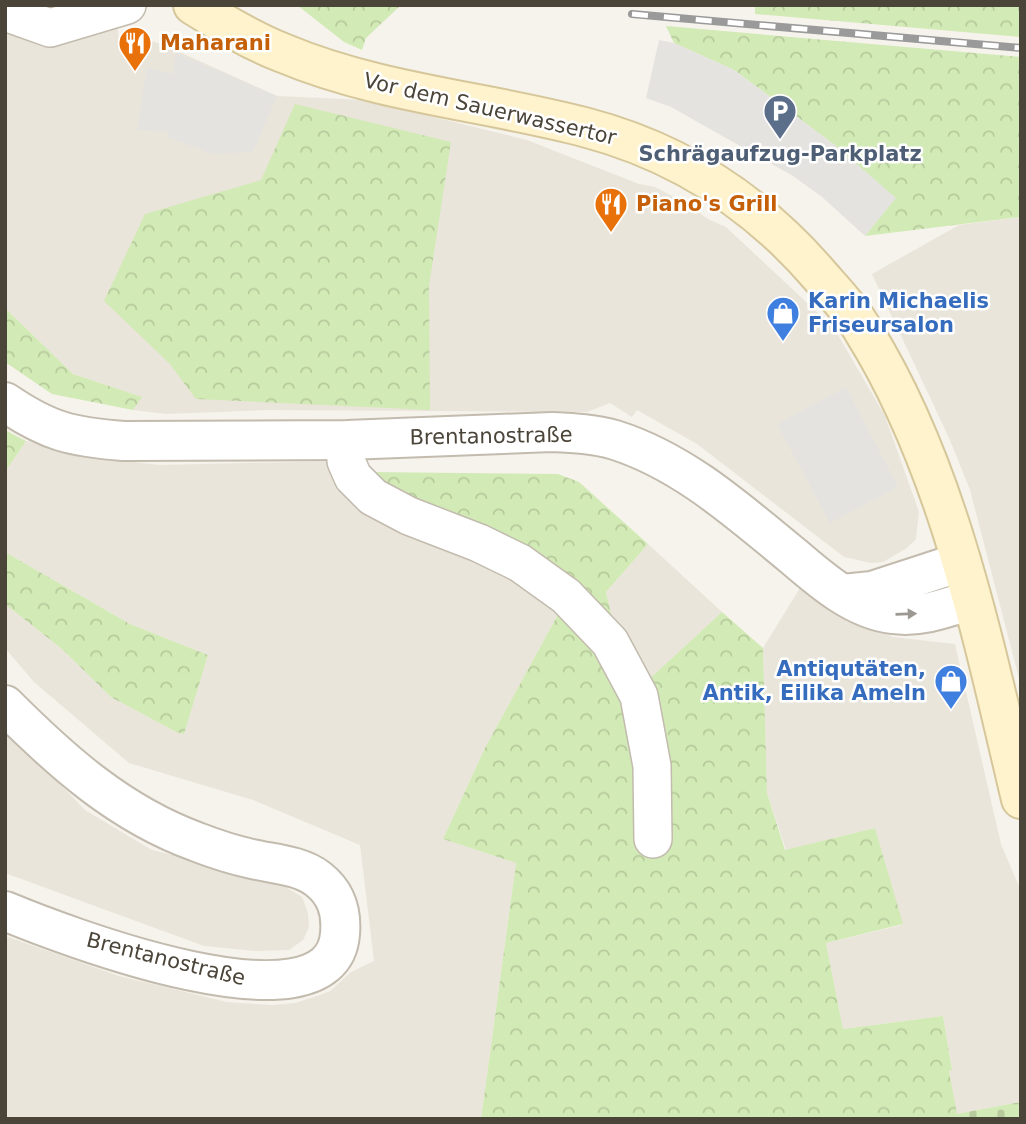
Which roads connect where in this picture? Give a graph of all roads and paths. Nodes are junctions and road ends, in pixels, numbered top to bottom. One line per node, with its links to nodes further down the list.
1 (127, 5): 3 (street)
2 (194, 5): 6 (main road, Vor dem Sauerwassertor)
3 (5, 12)
4 (5, 402): 5 (street, Brentanostraße)
5 (347, 440): 7 (street, Brentanostraße); 11 (street)
6 (961, 562): 7 (street); 8 (main road, Vor dem Sauerwassertor)
7 (843, 594): 8 (street, Brentanostraße, one-way to 8)
8 (971, 600): 10 (main road, Vor dem Sauerwassertor)
9 (5, 705): 12 (street, Brentanostraße)
10 (1021, 799)
11 (653, 839)
12 (5, 911)

